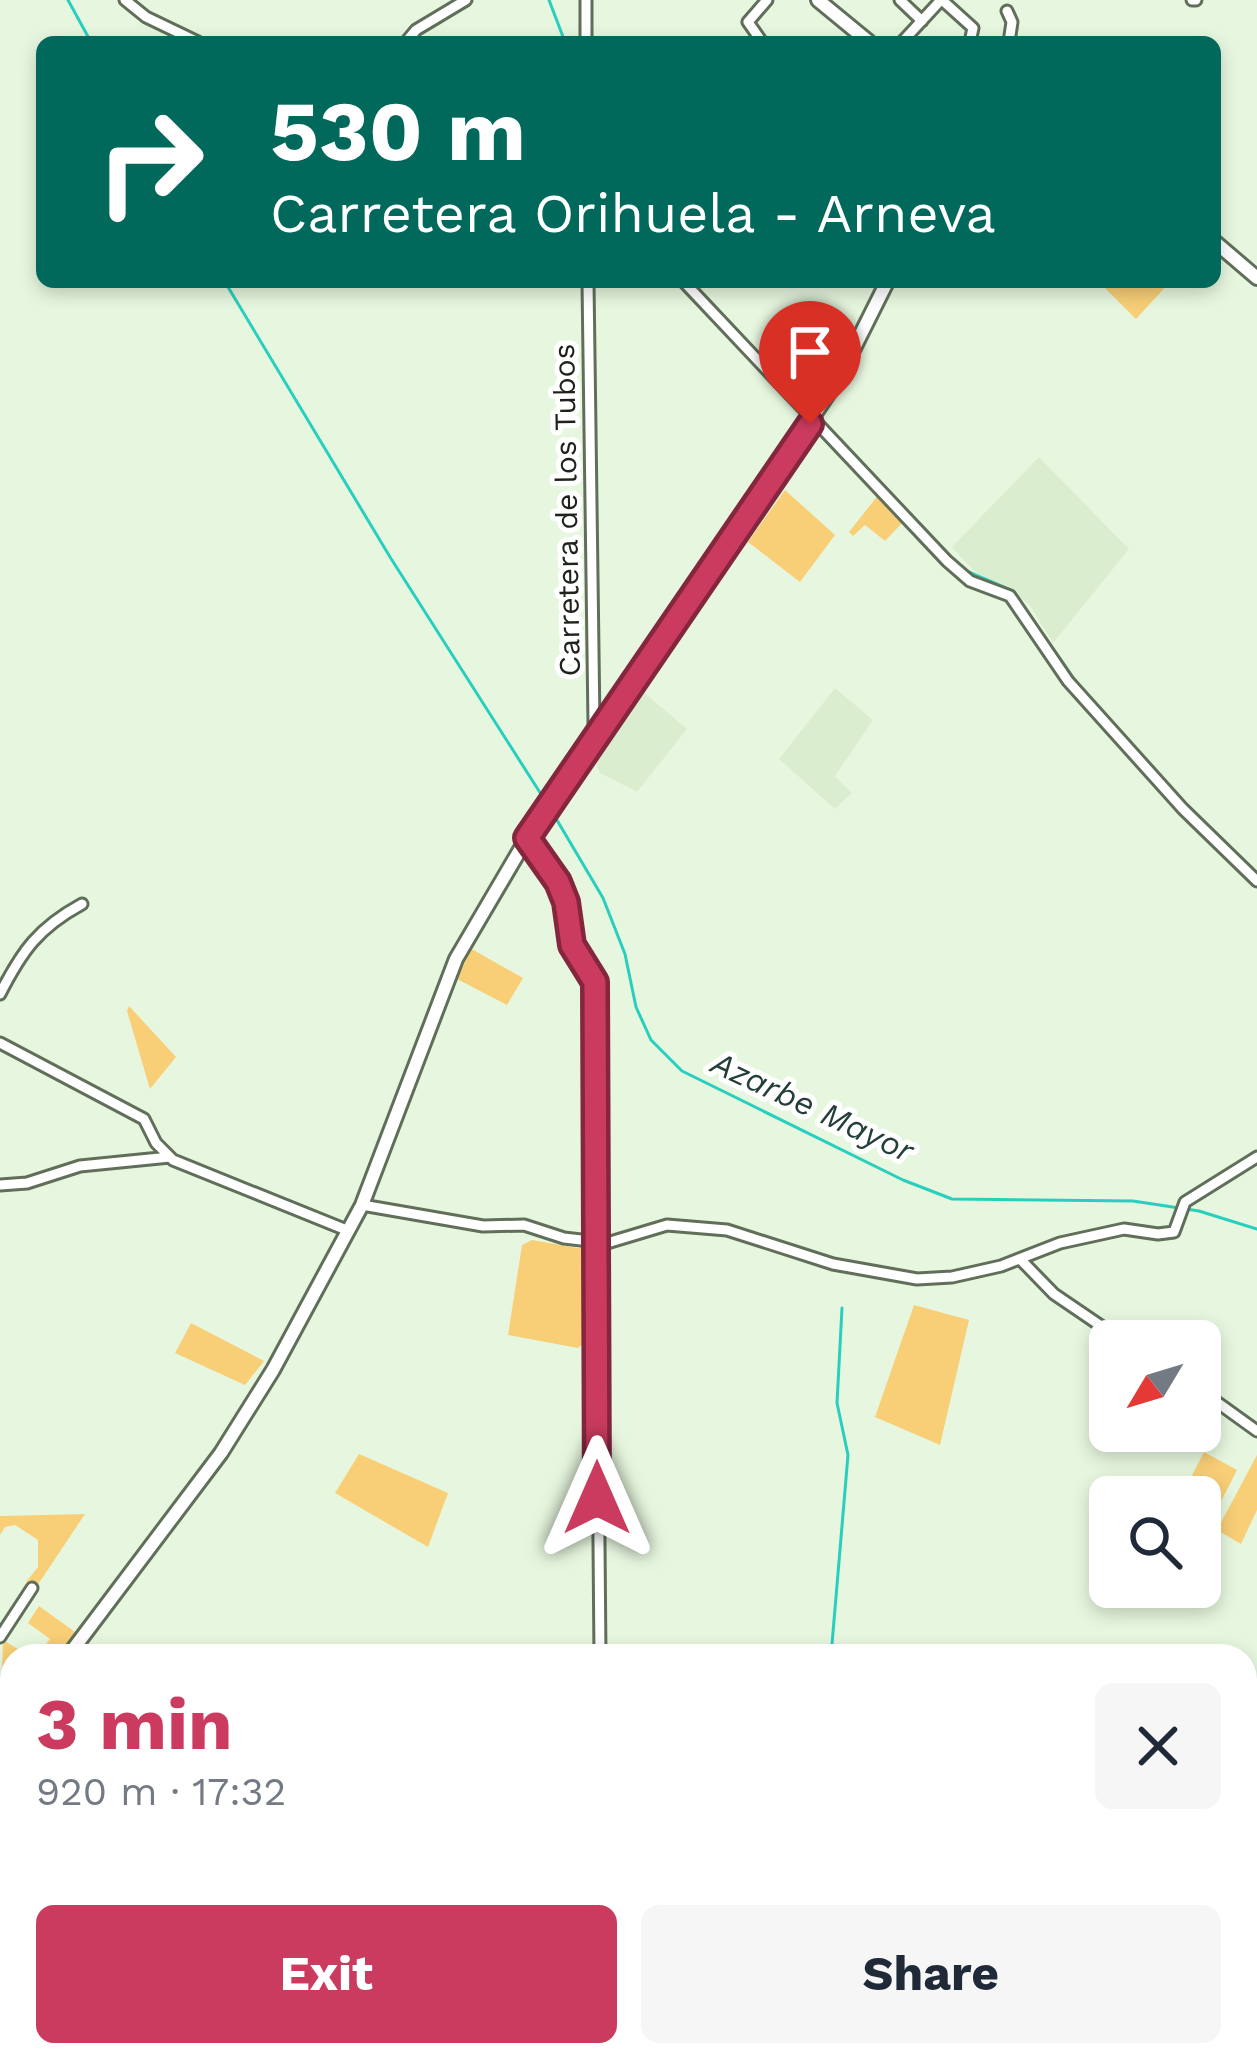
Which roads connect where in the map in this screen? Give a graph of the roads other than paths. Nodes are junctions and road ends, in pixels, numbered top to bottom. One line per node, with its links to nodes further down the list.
1 (125, 0): 10 (street)
2 (466, 0): 11 (street)
3 (586, 0): 12 (street)
4 (767, 0): 13 (street)
5 (818, 0): 14 (main road)
6 (899, 0): 9 (street)
7 (942, 0): 9 (street); 16 (street)
8 (1006, 11): 17 (street)
9 (922, 21): 15 (street)
10 (186, 36)
11 (411, 36)
12 (586, 36)
13 (758, 36)
14 (862, 36)
15 (909, 36)
16 (972, 36)
17 (1010, 36)
18 (1221, 247): 19 (main road)
19 (1257, 278)
20 (588, 288): 24 (street, Carretera de los Tubos)
21 (690, 288): 23 (street)
22 (884, 288): 23 (main road)
23 (815, 417): 24 (main road); 26 (street)
24 (599, 735): 25 (main road)
25 (527, 838): 33 (main road); 35 (street)
26 (1257, 880)
27 (82, 904): 28 (street)
28 (0, 994)
29 (0, 1043): 30 (street)
30 (170, 1157): 32 (street); 34 (street)
31 (1257, 1157): 36 (street)
32 (0, 1184)
33 (362, 1205): 34 (main road); 35 (street)
34 (349, 1231): 42 (main road)
35 (595, 1242): 36 (street); 43 (street)
36 (1020, 1259): 37 (street)
37 (1092, 1320)
38 (1221, 1405): 39 (street)
39 (1257, 1431)
40 (32, 1588): 41 (street)
41 (0, 1637)
42 (77, 1644)
43 (600, 1644)

